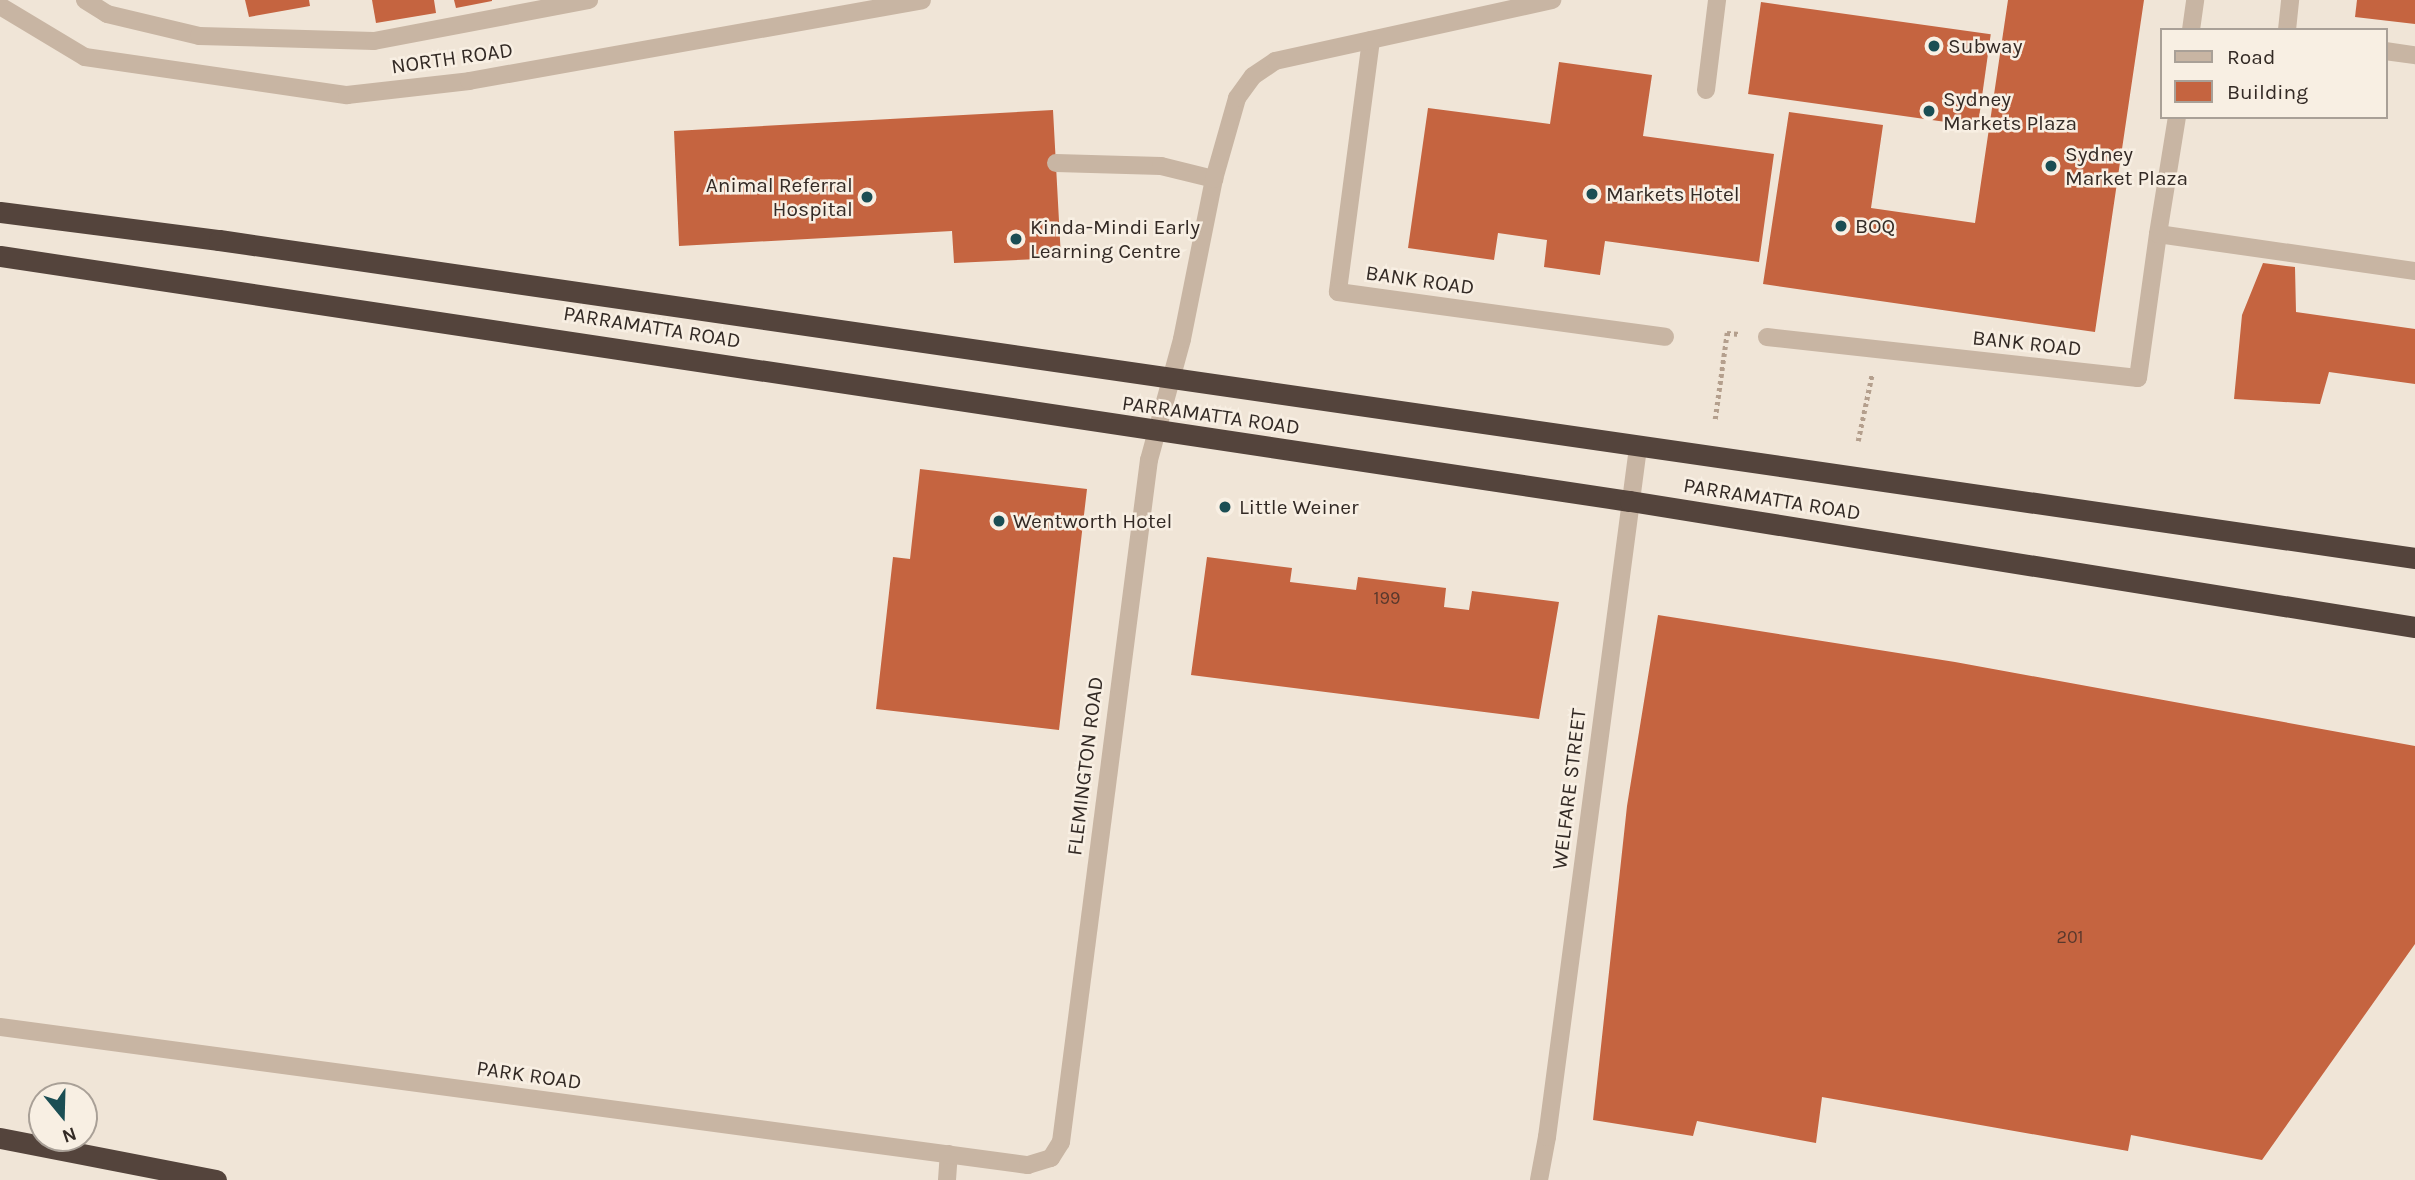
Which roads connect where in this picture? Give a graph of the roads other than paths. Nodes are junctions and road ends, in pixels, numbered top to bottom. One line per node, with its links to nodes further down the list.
1 (85, 0): 2 (street)
2 (589, 0)
3 (922, 0): 8 (street, NORTH ROAD)
4 (1552, 0): 11 (street, FLEMINGTON ROAD)
5 (1717, 0): 14 (street)
6 (2195, 0): 9 (street)
7 (2290, 0): 10 (street)
8 (0, 6)
9 (2190, 28)
10 (2287, 28)
11 (1371, 40): 17 (street, FLEMINGTON ROAD); 22 (street, BANK ROAD)
12 (2387, 51): 13 (street)
13 (2415, 55)
14 (1706, 90)
15 (2176, 119): 19 (street)
16 (1056, 163): 17 (street)
17 (1214, 179): 24 (street, FLEMINGTON ROAD)
18 (0, 212): 24 (highway, PARRAMATTA ROAD)
19 (2158, 234): 21 (street); 23 (street, BANK ROAD)
20 (0, 256): 25 (highway, PARRAMATTA ROAD)
21 (2415, 271)
22 (1665, 337)
23 (1767, 337)
24 (1172, 380): 25 (street, FLEMINGTON ROAD); 26 (highway, PARRAMATTA ROAD)
25 (1158, 431): 27 (highway, PARRAMATTA ROAD); 33 (street, FLEMINGTON ROAD)
26 (1638, 448): 27 (street, WELFARE STREET); 28 (highway, PARRAMATTA ROAD)
27 (1630, 500): 29 (highway, PARRAMATTA ROAD); 36 (street, WELFARE STREET)
28 (2415, 558)
29 (2415, 627)
30 (0, 1027): 32 (street, PARK ROAD)
31 (0, 1138): 34 (highway)
32 (949, 1154): 33 (street, PARK ROAD); 35 (street)
33 (1051, 1158)
34 (216, 1180)
35 (947, 1180)
36 (1539, 1180)

